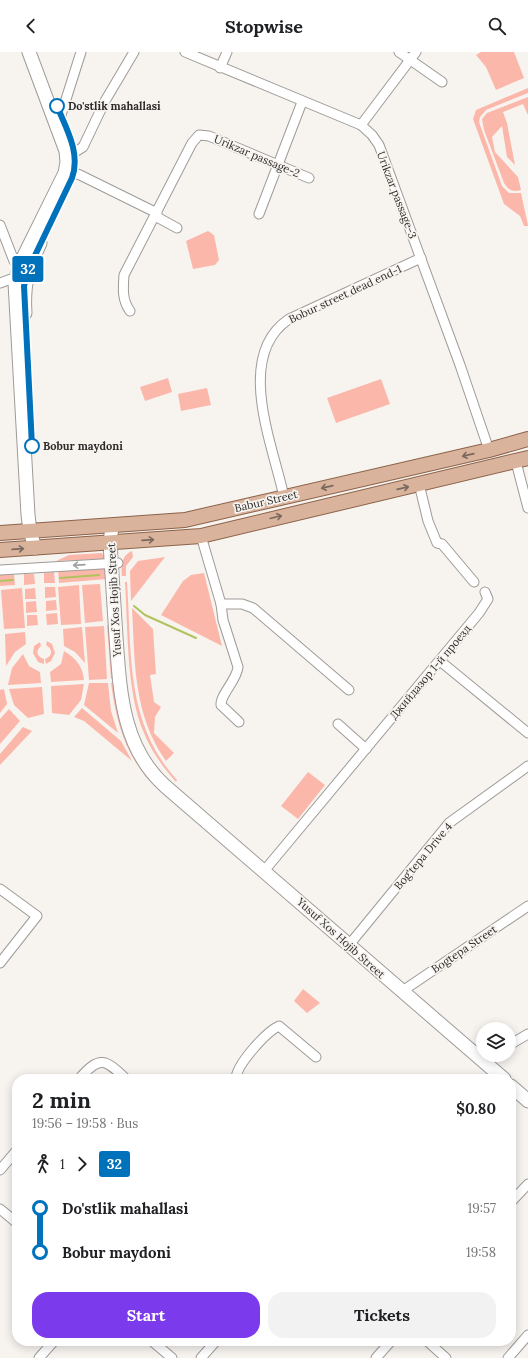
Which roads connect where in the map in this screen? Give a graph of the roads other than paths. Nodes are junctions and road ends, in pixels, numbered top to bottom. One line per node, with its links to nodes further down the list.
1 (29, 52): 13 (main road)
2 (37, 52): 13 (main road)
3 (81, 52): 13 (street)
4 (134, 52): 15 (street)
5 (185, 52): 10 (street, Urikzar passage-3)
6 (227, 52): 10 (street)
7 (399, 52): 9 (street)
8 (416, 52): 9 (street)
9 (410, 60): 11 (street); 14 (street)
10 (220, 68): 12 (street, Urikzar passage-3)
11 (442, 82)
12 (302, 102): 14 (street, Urikzar passage-3); 16 (street)
13 (57, 117): 15 (main road)
14 (361, 125): 23 (street, Urikzar passage-3)
15 (71, 154): 17 (main road)
16 (277, 164): 18 (street, Urikzar passage-2); 19 (street); 20 (street, Urikzar passage-2)
17 (70, 171): 20 (street); 24 (main road)
18 (308, 178)
19 (259, 214)
20 (156, 215): 22 (street); 26 (street, Urikzar passage-2)
21 (0, 225): 24 (street)
22 (177, 228)
23 (421, 258): 28 (street, Urikzar passage-3); 32 (street, Bobur street dead end-1)
24 (23, 271): 25 (street); 36 (main road)
25 (0, 283)
26 (130, 311)
27 (528, 440): 28 (main road, Babur Street)
28 (489, 450): 30 (main road, Babur Street, one-way to 30)
29 (522, 460): 31 (main road, Babur Street); 34 (street)
30 (348, 482): 32 (main road, Babur Street, one-way to 32); 33 (main road)
31 (419, 484): 33 (main road, Babur Street, one-way to 31); 44 (street)
32 (284, 497): 35 (main road, Babur Street)
33 (352, 499): 38 (main road, Babur Street, one-way to 33)
34 (528, 508)
35 (112, 526): 36 (main road, Babur Street); 39 (main road, Yusuf Xos Hojib Street)
36 (34, 531): 37 (main road, Babur Street); 40 (main road)
37 (0, 533)
38 (201, 536): 39 (main road, Babur Street, one-way to 38); 46 (street)
39 (113, 543): 40 (main road, Babur Street); 42 (main road, Yusuf Xos Hojib Street)
40 (35, 548): 41 (main road, Babur Street, one-way to 40)
41 (0, 550)
42 (115, 563): 43 (street, one-way to 43); 54 (main road, Yusuf Xos Hojib Street)
43 (0, 570)
44 (474, 582)
45 (485, 592): 47 (street, Джийдазор 1-й проезд)
46 (221, 604): 48 (street); 49 (street)
47 (440, 661): 51 (street); 52 (street, Джийдазор 1-й проезд)
48 (349, 690)
49 (239, 722)
50 (338, 724): 52 (street)
51 (528, 733)
52 (366, 749): 54 (street, Джийдазор 1-й проезд)
53 (528, 766): 57 (street, Bog'tepa Drive 4)
54 (264, 871): 57 (main road, Yusuf Xos Hojib Street)
55 (0, 889): 58 (street)
56 (528, 906): 59 (street, Bogtepa Street)
57 (349, 945): 59 (main road, Yusuf Xos Hojib Street)
58 (0, 963)
59 (401, 992): 62 (main road, Yusuf Xos Hojib Street)
60 (528, 1034): 61 (street)
61 (516, 1041)
62 (476, 1049)
63 (316, 1057): 67 (street)
64 (490, 1062): 68 (main road, Yusuf Xos Hojib Street)
65 (85, 1074): 66 (street)
66 (121, 1074)
67 (236, 1074)
68 (500, 1074)
69 (516, 1090): 70 (main road)
70 (528, 1100)
71 (12, 1156): 72 (street)
72 (0, 1170)
73 (528, 1184): 74 (street)
74 (516, 1197)
75 (0, 1210): 76 (street)
76 (12, 1220)
77 (528, 1335): 88 (street)
78 (50, 1346): 83 (street)
79 (158, 1346): 84 (street)
80 (212, 1346): 85 (street)
81 (387, 1346): 86 (street)
82 (433, 1346): 87 (street)
83 (39, 1358)
84 (172, 1358)
85 (201, 1358)
86 (376, 1358)
87 (446, 1358)
88 (508, 1358)

